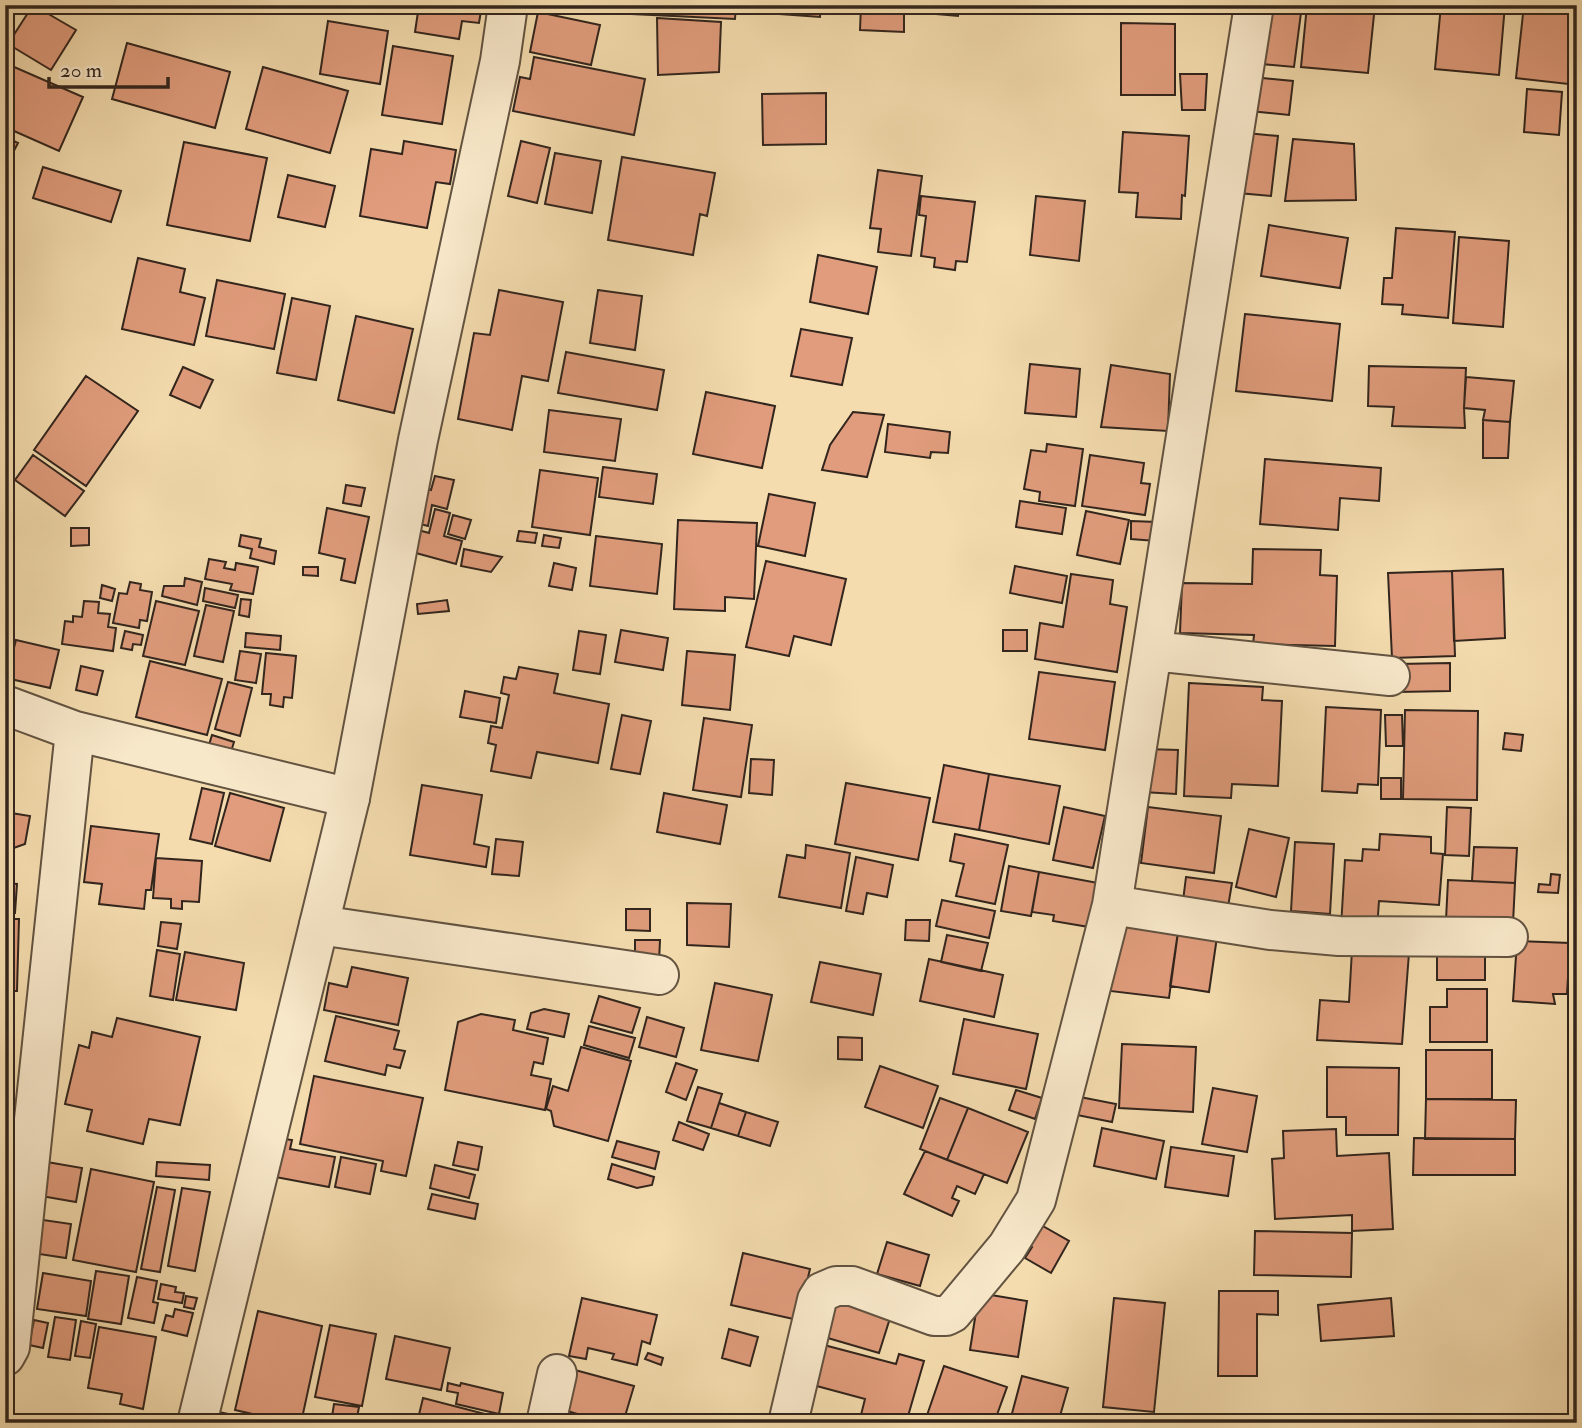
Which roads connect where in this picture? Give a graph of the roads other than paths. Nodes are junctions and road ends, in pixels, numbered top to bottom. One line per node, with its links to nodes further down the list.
1 (508, 5): 7 (street)
2 (1254, 5): 3 (street)
3 (1153, 651): 4 (street); 8 (street)
4 (1390, 676)
5 (5, 705): 6 (street)
6 (75, 731): 7 (street); 12 (street)
7 (350, 798): 9 (street)
8 (1112, 905): 10 (street); 16 (street)
9 (319, 925): 11 (street); 14 (street)
10 (1508, 937)
11 (659, 975)
12 (5, 1356)
13 (557, 1374): 15 (street)
14 (197, 1423)
15 (546, 1423)
16 (788, 1423)

